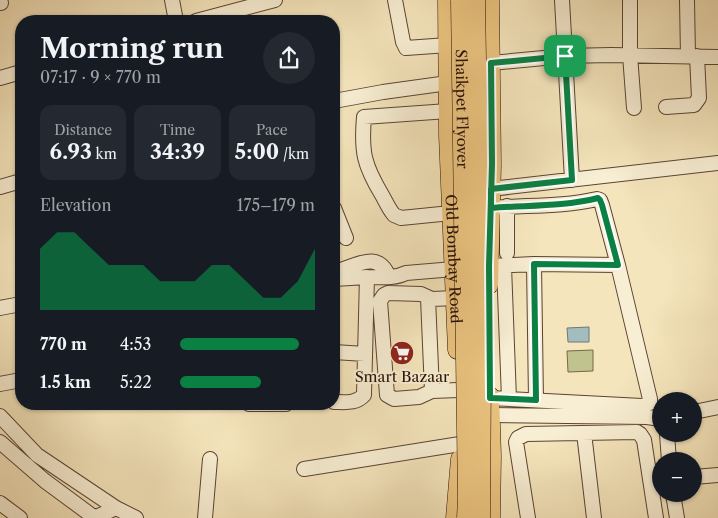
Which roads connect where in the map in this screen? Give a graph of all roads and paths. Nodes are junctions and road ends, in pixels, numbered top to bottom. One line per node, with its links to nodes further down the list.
1 (172, 0): 11 (street)
2 (275, 0): 12 (street)
3 (395, 0): 13 (street)
4 (447, 0): 13 (main road, Old Bombay Road)
5 (460, 0): 83 (main road, Shaikpet Flyover, bridge)
6 (476, 0): 84 (main road, Shaikpet Flyover, bridge)
7 (490, 0): 18 (main road)
8 (562, 0): 15 (street)
9 (630, 0): 14 (street)
10 (687, 0): 16 (street)
11 (175, 15)
12 (219, 15)
13 (448, 45): 21 (main road, Old Bombay Road)
14 (630, 55): 15 (street); 16 (street); 25 (street)
15 (565, 56): 18 (street); 29 (street)
16 (692, 56): 17 (street); 24 (street)
17 (718, 57)
18 (491, 63): 32 (main road)
19 (15, 74): 20 (street)
20 (0, 78)
21 (448, 83): 22 (street); 26 (main road, Old Bombay Road)
22 (364, 95): 23 (street); 27 (street)
23 (340, 100)
24 (666, 107)
25 (634, 108)
26 (448, 111): 27 (street); 34 (main road, Old Bombay Road)
27 (364, 117): 34 (street)
28 (718, 163): 29 (street)
29 (572, 180): 32 (street)
30 (15, 183): 31 (street)
31 (0, 186)
32 (491, 189): 33 (main road)
33 (499, 207): 37 (main road); 39 (street)
34 (451, 213): 41 (main road, Old Bombay Road)
35 (340, 223): 36 (street)
36 (346, 238)
37 (500, 262): 38 (street); 55 (street); 58 (main road)
38 (534, 264): 39 (street); 56 (street)
39 (618, 265): 56 (street)
40 (340, 273): 43 (street)
41 (454, 273): 43 (street); 46 (main road, Old Bombay Road)
42 (340, 274): 44 (street)
43 (395, 276): 44 (street)
44 (367, 277): 49 (street)
45 (428, 298): 46 (street); 54 (street); 54 (street)
46 (455, 298): 53 (main road, Old Bombay Road)
47 (15, 305): 48 (street)
48 (0, 308)
49 (365, 354): 50 (street); 57 (street)
50 (340, 356)
51 (15, 381): 52 (street)
52 (0, 384)
53 (458, 390): 54 (street); 65 (main road, Old Bombay Road)
54 (432, 392)
55 (509, 399): 56 (street); 58 (street)
56 (536, 400)
57 (340, 402)
58 (490, 407): 62 (street); 66 (main road)
59 (718, 407): 60 (street)
60 (702, 410)
61 (0, 416): 77 (street)
62 (652, 418)
63 (584, 433): 68 (street); 86 (street); 87 (street)
64 (0, 442): 79 (street)
65 (460, 451): 66 (main road); 69 (street); 82 (main road, Old Bombay Road)
66 (492, 456): 85 (main road)
67 (210, 459): 81 (street)
68 (652, 467)
69 (304, 469)
70 (718, 469): 71 (street)
71 (702, 470)
72 (718, 475): 73 (street)
73 (702, 476)
74 (656, 502): 88 (street)
75 (675, 502): 89 (street)
76 (0, 503): 78 (street)
77 (116, 508): 79 (street); 80 (street)
78 (20, 518)
79 (94, 518)
80 (136, 518)
81 (205, 518)
82 (454, 518)
83 (466, 518)
84 (481, 518)
85 (490, 518)
86 (528, 518)
87 (594, 518)
88 (656, 518)
89 (677, 518)

